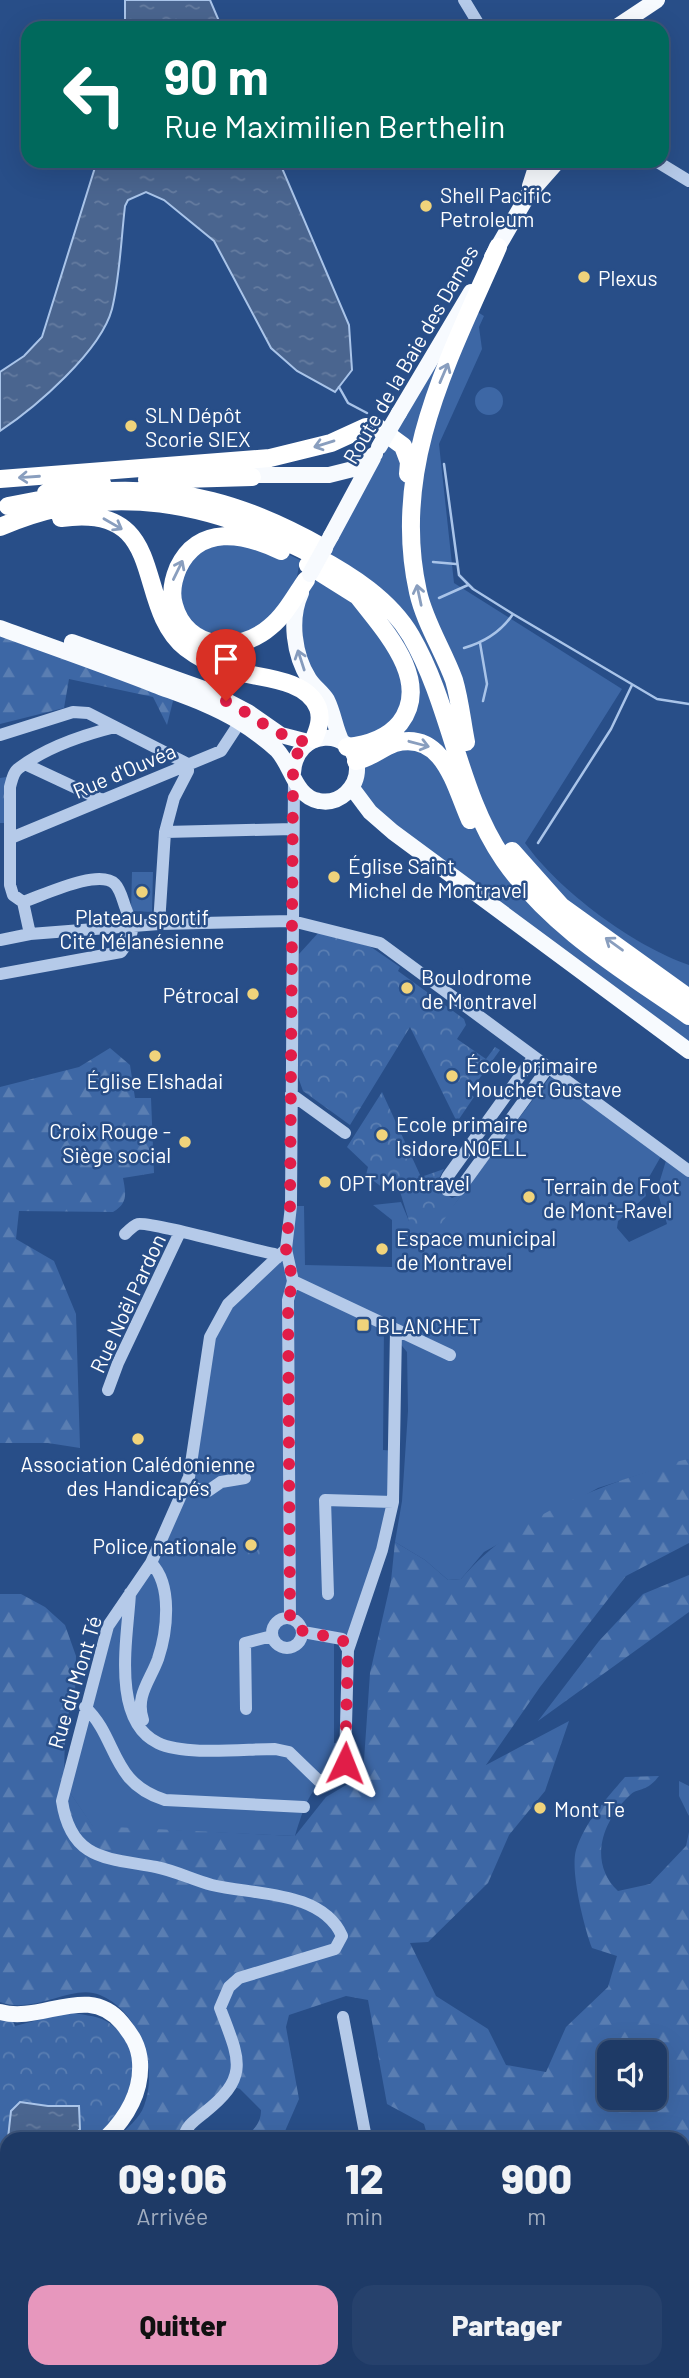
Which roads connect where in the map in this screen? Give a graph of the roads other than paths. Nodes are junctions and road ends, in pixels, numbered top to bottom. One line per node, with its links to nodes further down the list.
1 (464, 0): 3 (street)
2 (660, 0): 4 (main road); 5 (main road)
3 (477, 21)
4 (626, 21)
5 (643, 21)
6 (536, 168): 10 (main road, Route de la Baie des Dames)
7 (552, 168): 10 (main road, Route de la Baie des Dames)
8 (668, 168): 9 (street)
9 (689, 181)
10 (528, 195): 11 (main road, Route de la Baie des Dames)
11 (498, 247): 12 (main road, Route de la Baie des Dames, bridge); 17 (highway, one-way to 11)
12 (377, 450): 14 (main road); 20 (main road, Route de la Baie des Dames, bridge)
13 (146, 469): 14 (main road); 15 (highway, one-way to 15); 17 (highway, one-way to 13)
14 (252, 477): 16 (highway)
15 (0, 479)
16 (4, 507): 30 (highway)
17 (409, 522): 30 (highway, one-way to 17)
18 (0, 527): 34 (highway)
19 (0, 534): 21 (highway, one-way to 21)
20 (308, 577): 22 (highway, one-way to 22); 23 (main road)
21 (152, 579): 23 (highway); 29 (highway)
22 (357, 595): 31 (highway); 34 (highway)
23 (295, 606): 31 (main road, one-way to 23)
24 (0, 617): 29 (main road)
25 (0, 628): 26 (main road)
26 (240, 722): 33 (street, Rue d'Ouvéa); 35 (main road)
27 (115, 727): 28 (street); 32 (street); 33 (street)
28 (0, 736)
29 (311, 741): 31 (main road); 35 (main road)
30 (466, 742): 51 (highway, one-way to 30)
31 (348, 750): 36 (main road); 44 (highway, one-way to 44)
32 (25, 764): 37 (street); 43 (street)
33 (188, 764): 37 (street, Rue d'Ouvéa); 42 (street)
34 (466, 775): 44 (highway)
35 (294, 776): 39 (main road); 41 (street)
36 (352, 788): 38 (main road); 40 (main road)
37 (102, 800): 43 (street, Rue d'Ouvéa)
38 (337, 800): 39 (main road); 40 (main road)
39 (319, 801): 41 (street)
40 (370, 812): 56 (main road)
41 (294, 824): 42 (street); 46 (street)
42 (165, 832): 47 (street)
43 (11, 838): 45 (street)
44 (524, 887): 55 (highway)
45 (23, 902): 48 (street); 49 (street)
46 (292, 921): 47 (street); 57 (street); 59 (street)
47 (159, 924): 48 (street)
48 (134, 927): 49 (street); 52 (street)
49 (30, 933): 50 (street)
50 (0, 940)
51 (635, 959): 53 (highway); 54 (highway)
52 (0, 974)
53 (689, 989)
54 (689, 998)
55 (689, 1016)
56 (689, 1051)
57 (533, 1058): 58 (street); 58 (street)
58 (547, 1069): 61 (street)
59 (291, 1094): 60 (street); 64 (street)
60 (345, 1133)
61 (689, 1171)
62 (180, 1232): 63 (street); 64 (street); 68 (street, Rue Noël Pardon)
63 (125, 1234)
64 (282, 1253): 65 (street); 70 (street, Rue du Mont Té)
65 (293, 1282): 66 (street); 75 (street)
66 (396, 1330): 67 (street); 71 (street)
67 (450, 1355)
68 (108, 1390)
69 (245, 1478): 70 (street)
70 (186, 1486): 72 (street, Rue du Mont Té)
71 (393, 1502): 74 (street); 78 (street)
72 (151, 1563): 73 (street, Rue du Mont Té); 81 (street)
73 (130, 1592): 79 (street, Rue du Mont Té); 81 (street)
74 (328, 1594)
75 (290, 1618): 76 (street); 77 (street)
76 (303, 1632): 77 (street); 78 (street)
77 (272, 1636): 80 (street)
78 (348, 1650): 81 (street)
79 (85, 1707): 82 (street); 86 (street, Rue du Mont Té)
80 (246, 1709)
81 (149, 1737)
82 (304, 1807)
83 (0, 2012): 85 (main road)
84 (343, 2017): 87 (street)
85 (111, 2132)
86 (187, 2132)
87 (365, 2132)

